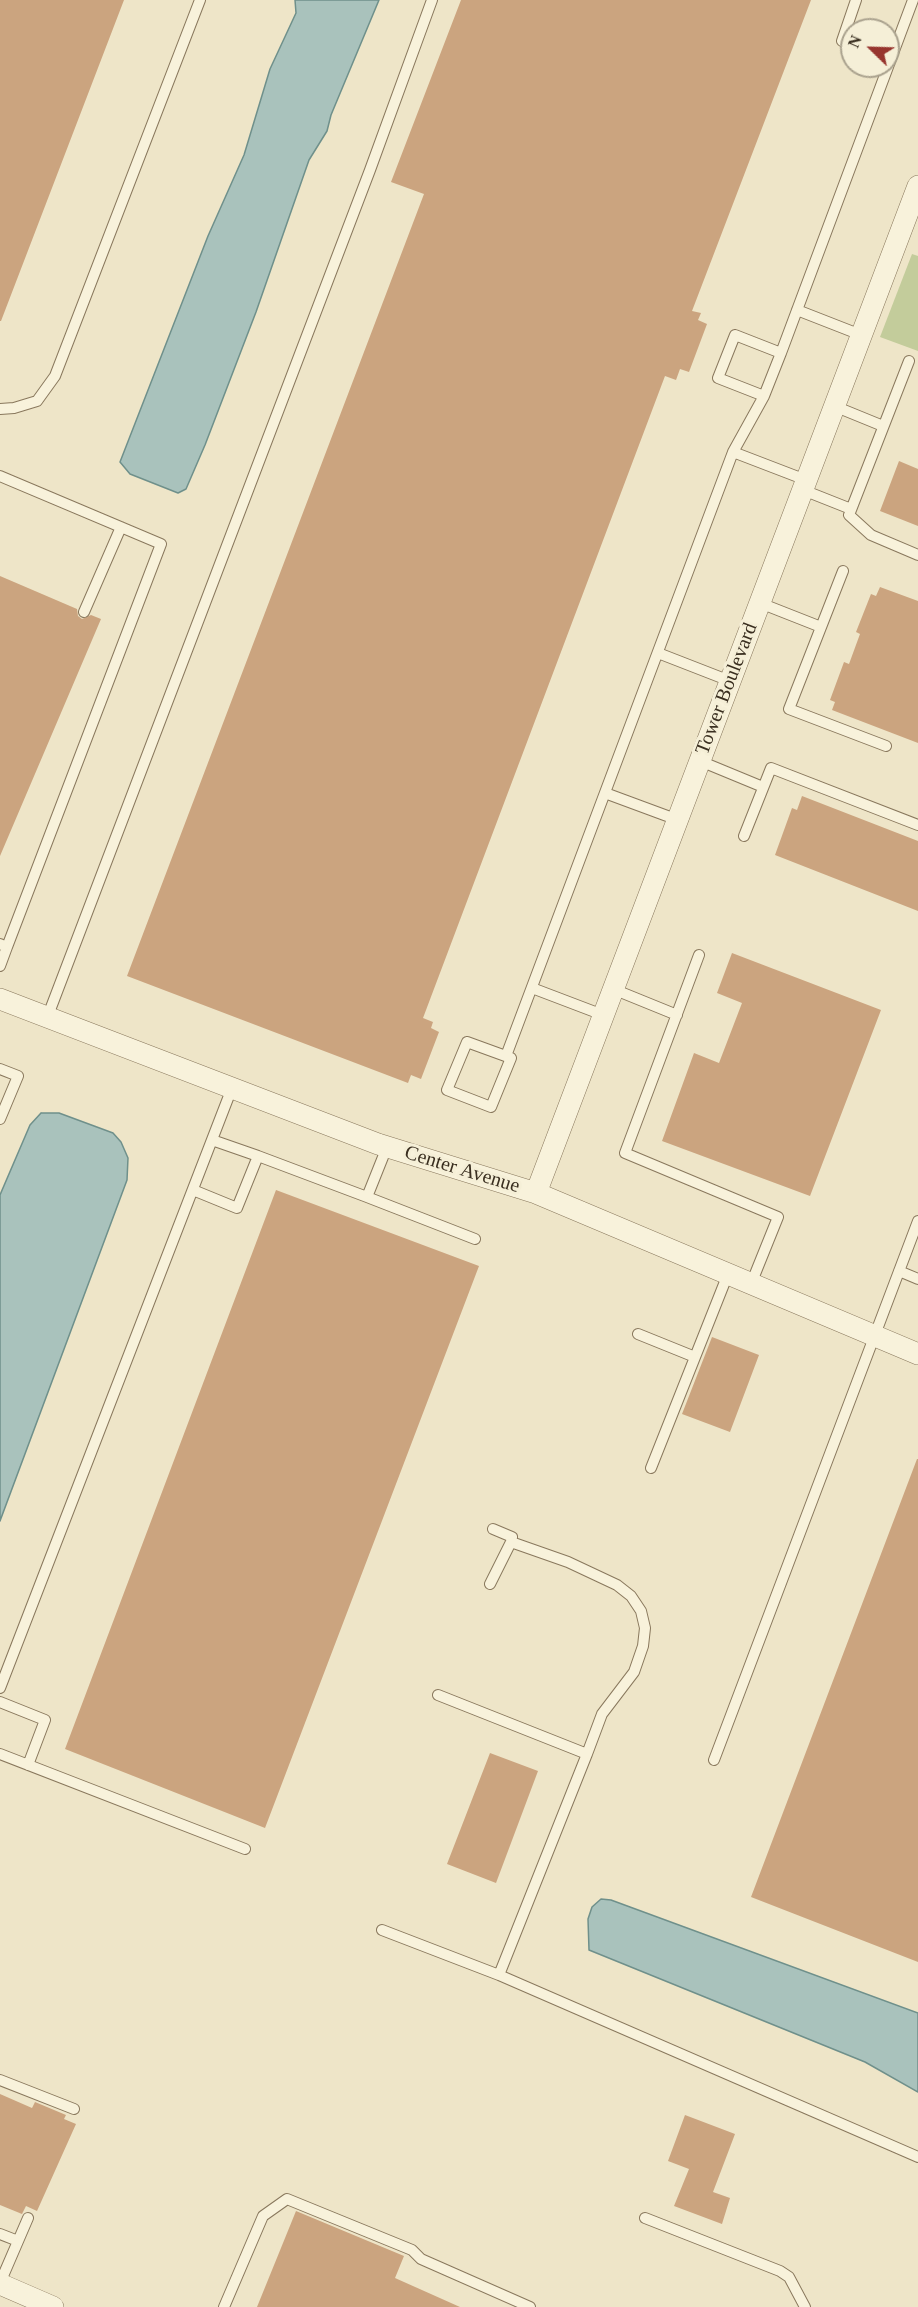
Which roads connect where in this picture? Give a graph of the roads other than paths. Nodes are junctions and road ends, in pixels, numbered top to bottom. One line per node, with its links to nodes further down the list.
1 (200, 0): 15 (lane)
2 (432, 0): 44 (lane)
3 (856, 0): 5 (lane)
4 (913, 0): 6 (lane)
5 (850, 18)
6 (900, 33)
7 (883, 78): 9 (lane)
8 (918, 186): 10 (street, Tower Boulevard)
9 (797, 310): 10 (lane); 11 (lane)
10 (861, 335): 14 (street, Tower Boulevard)
11 (781, 353): 13 (lane); 13 (lane)
12 (909, 361): 16 (lane)
13 (764, 396): 17 (lane)
14 (834, 406): 16 (lane); 19 (street, Tower Boulevard)
15 (0, 409)
16 (884, 426): 20 (lane)
17 (733, 452): 19 (lane); 27 (lane)
18 (0, 476): 21 (lane)
19 (805, 485): 20 (lane); 24 (street, Tower Boulevard)
20 (851, 509): 22 (lane)
21 (121, 527): 25 (lane); 36 (lane)
22 (918, 555)
23 (843, 571): 26 (lane)
24 (760, 603): 26 (lane); 28 (street, Tower Boulevard)
25 (84, 612)
26 (821, 627): 29 (lane)
27 (658, 653): 28 (lane); 32 (lane)
28 (730, 681): 30 (street, Tower Boulevard)
29 (886, 746)
30 (700, 761): 31 (lane); 33 (street, Tower Boulevard)
31 (763, 787): 34 (lane); 35 (lane)
32 (605, 793): 33 (lane); 39 (lane)
33 (678, 820): 40 (street, Tower Boulevard)
34 (918, 825)
35 (744, 836)
36 (4, 946): 38 (lane)
37 (699, 955): 43 (lane)
38 (0, 966)
39 (532, 988): 42 (lane); 45 (lane)
40 (613, 989): 42 (street, Tower Boulevard); 43 (lane)
41 (0, 999): 44 (street, Center Avenue)
42 (603, 1015): 53 (street, Tower Boulevard)
43 (677, 1015): 60 (lane)
44 (47, 1018): 47 (street, Center Avenue)
45 (506, 1056): 45 (lane)
46 (0, 1069): 48 (lane)
47 (232, 1088): 49 (lane); 50 (street, Center Avenue)
48 (0, 1119)
49 (212, 1140): 51 (lane); 52 (lane)
50 (387, 1147): 53 (street, Center Avenue); 54 (lane)
51 (258, 1156): 52 (lane); 54 (lane)
52 (193, 1190): 69 (lane)
53 (536, 1193): 58 (street, Center Avenue)
54 (367, 1197): 56 (lane)
55 (918, 1223): 57 (lane)
56 (475, 1239)
57 (899, 1272): 59 (lane); 62 (lane)
58 (728, 1274): 60 (street, Center Avenue); 64 (lane)
59 (918, 1279)
60 (751, 1284): 62 (street, Center Avenue)
61 (638, 1334): 64 (lane)
62 (874, 1335): 63 (street, Center Avenue); 74 (lane)
63 (918, 1354)
64 (695, 1357): 65 (lane)
65 (651, 1468)
66 (493, 1529): 67 (lane)
67 (511, 1542): 68 (lane); 73 (lane)
68 (490, 1584)
69 (0, 1688)
70 (438, 1695): 73 (lane)
71 (0, 1702): 75 (lane)
72 (0, 1754): 75 (lane)
73 (587, 1754): 78 (lane)
74 (714, 1760)
75 (28, 1765): 76 (lane)
76 (245, 1849)
77 (382, 1929): 78 (lane)
78 (499, 1975): 81 (lane)
79 (0, 2080): 80 (lane)
80 (74, 2109)
81 (918, 2157)
82 (28, 2218): 85 (lane)
83 (645, 2218): 90 (lane)
84 (0, 2234): 85 (lane)
85 (18, 2241): 86 (lane)
86 (0, 2284): 87 (street)
87 (42, 2305)
88 (224, 2307): 89 (lane)
89 (530, 2307)
90 (805, 2307)

